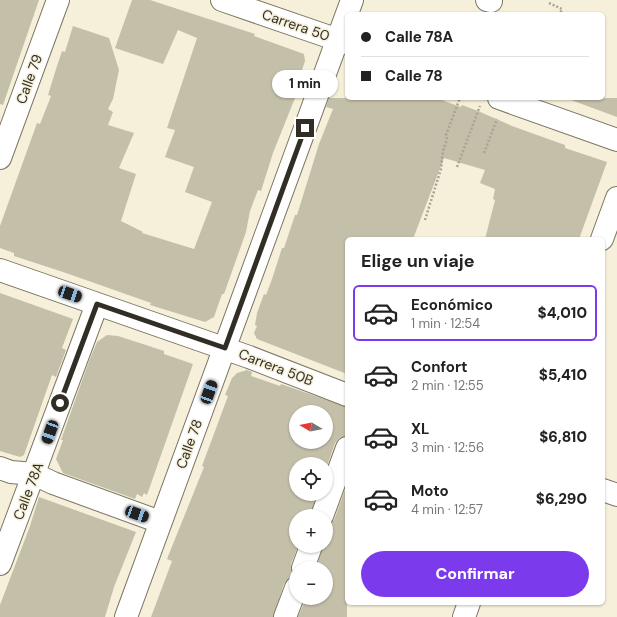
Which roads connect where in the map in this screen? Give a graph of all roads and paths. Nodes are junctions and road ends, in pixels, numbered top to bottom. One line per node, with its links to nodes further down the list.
1 (58, 0): 13 (street, Calle 79)
2 (222, 0): 8 (street, Carrera 50)
3 (352, 0): 5 (street, Calle 78)
4 (548, 3): 6 (path)
5 (349, 12)
6 (561, 12)
7 (345, 29): 8 (street, Calle 78)
8 (342, 42): 20 (street, Calle 78)
9 (459, 100): 16 (path)
10 (494, 101): 11 (street); 12 (path); 14 (path)
11 (617, 140)
12 (484, 153)
13 (0, 158)
14 (457, 167)
15 (617, 198): 17 (street)
16 (425, 220)
17 (603, 237)
18 (0, 270): 19 (street, Carrera 50B)
19 (97, 304): 20 (street, Carrera 50B); 24 (street, Calle 78A)
20 (225, 348): 21 (street, Carrera 50B); 28 (street, Calle 78)
21 (345, 394)
22 (345, 453): 27 (street)
23 (0, 468): 24 (street)
24 (34, 474): 28 (street); 29 (street, Calle 78A)
25 (605, 491): 26 (street)
26 (617, 495)
27 (325, 509)
28 (160, 522): 32 (street, Calle 78)
29 (0, 564)
30 (290, 605): 33 (street)
31 (468, 605): 34 (street)
32 (126, 617)
33 (286, 617)
34 (464, 617)

